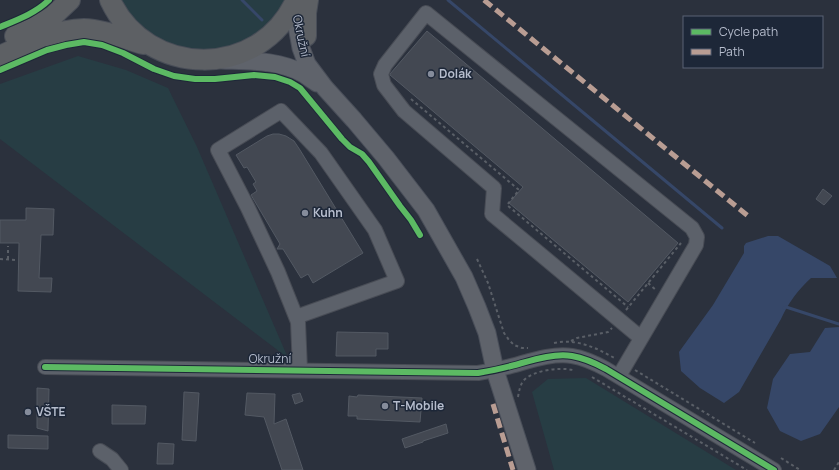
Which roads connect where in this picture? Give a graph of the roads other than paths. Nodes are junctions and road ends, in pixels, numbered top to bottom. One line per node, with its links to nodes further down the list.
1 (70, 0): 5 (highway)
2 (110, 0): 6 (highway)
3 (299, 1): 4 (highway); 8 (highway); 9 (main road, Okružní)
4 (306, 36): 10 (main road)
5 (0, 43)
6 (152, 47): 7 (highway); 8 (highway)
7 (0, 56)
8 (216, 59): 9 (main road, Okružní)
9 (325, 88): 10 (main road, Okružní)
10 (354, 120): 15 (main road, Okružní)
11 (296, 316): 11 (street); 14 (street)
12 (641, 338): 12 (street); 16 (street)
13 (45, 368): 14 (street, Okružní)
14 (300, 370): 15 (street, Okružní)
15 (496, 370): 16 (street); 19 (main road, Okružní)
16 (619, 376): 20 (street)
17 (100, 451): 18 (street)
18 (121, 470)
19 (527, 470)
20 (774, 470)

